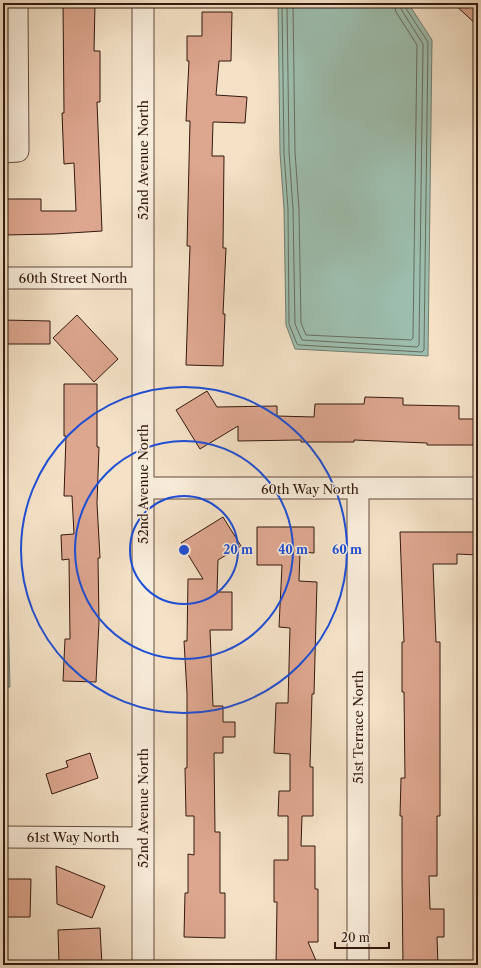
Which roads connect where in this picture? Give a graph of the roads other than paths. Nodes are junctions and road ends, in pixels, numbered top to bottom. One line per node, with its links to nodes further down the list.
1 (16, 3): 3 (street)
2 (143, 3): 5 (street, 52nd Avenue North)
3 (11, 152)
4 (3, 278): 5 (street, 60th Street North)
5 (143, 278): 6 (street, 52nd Avenue North)
6 (143, 488): 8 (street, 60th Way North); 10 (street, 52nd Avenue North)
7 (478, 488): 8 (street, 60th Way North)
8 (358, 489): 12 (street, 51st Terrace North)
9 (3, 837): 10 (street, 61st Way North)
10 (143, 838): 11 (street, 52nd Avenue North)
11 (143, 965)
12 (358, 965)

